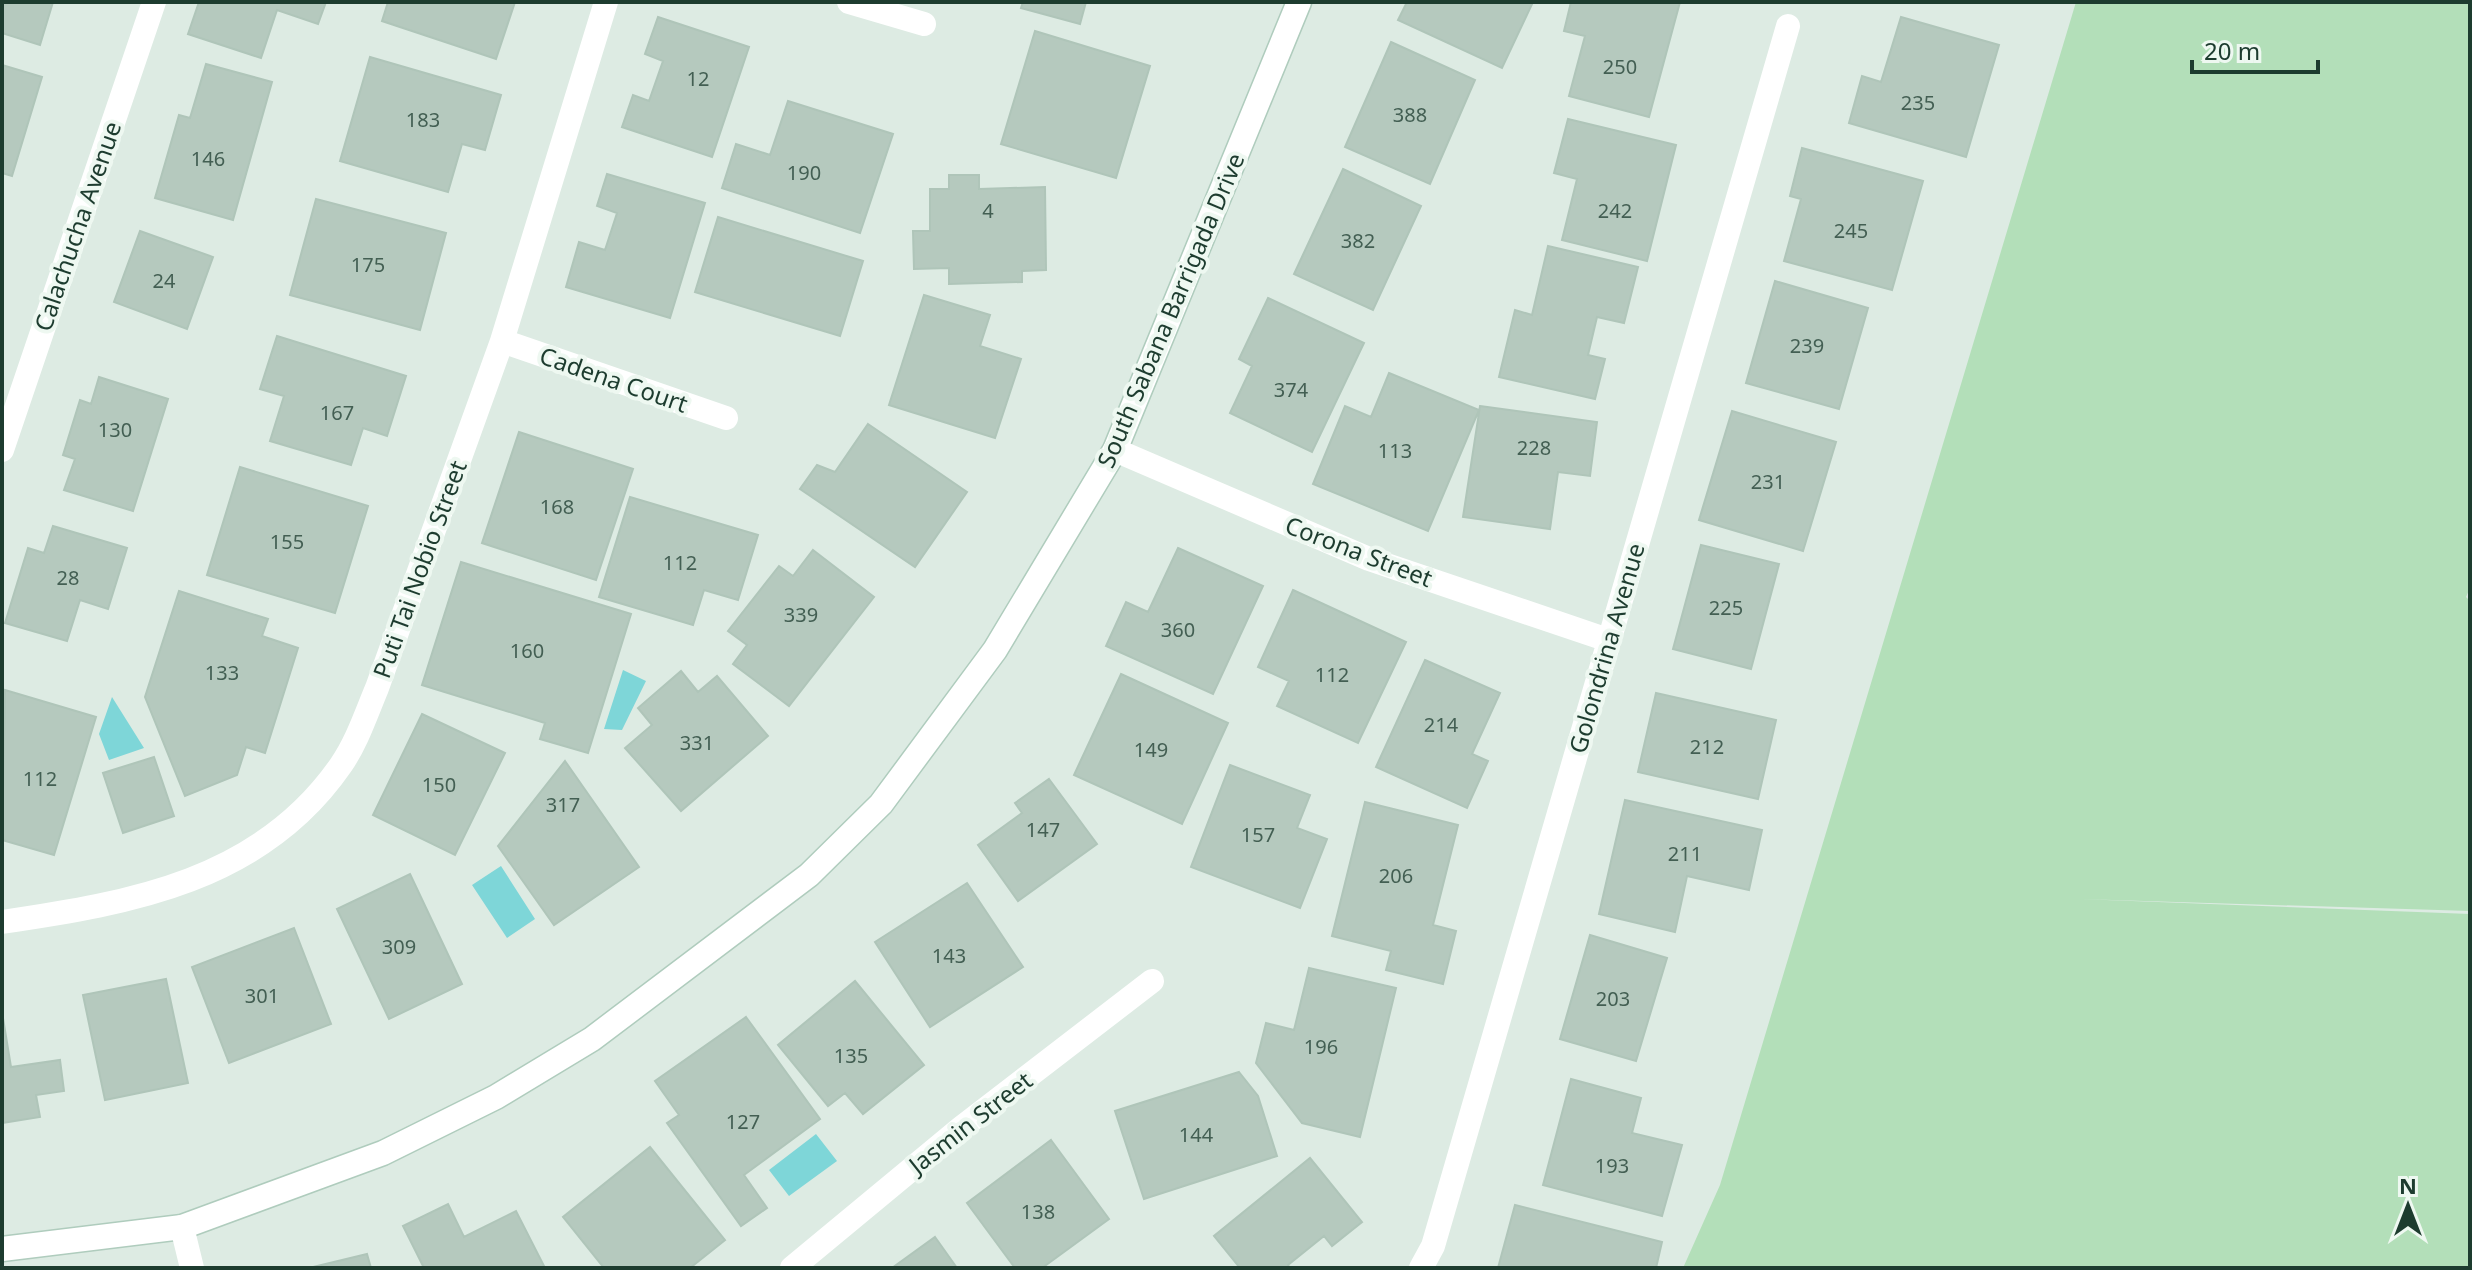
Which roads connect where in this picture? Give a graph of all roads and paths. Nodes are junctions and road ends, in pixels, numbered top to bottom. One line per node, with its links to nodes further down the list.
1 (154, 2): 9 (street, Calachucha Avenue)
2 (606, 2): 7 (street, Puti Tai Nobio Street)
3 (849, 2): 5 (street)
4 (1299, 2): 10 (street, South Sabana Barrigada Drive)
5 (924, 24)
6 (1788, 26): 11 (street, Golondrina Avenue)
7 (502, 341): 8 (street, Cadena Court); 12 (street, Puti Tai Nobio Street)
8 (726, 418)
9 (2, 450)
10 (1115, 450): 11 (street, Corona Street); 14 (street, South Sabana Barrigada Drive)
11 (1608, 640): 18 (street, Golondrina Avenue)
12 (2, 922)
13 (1152, 981): 17 (street, Jasmin Street)
14 (182, 1227): 15 (street, South Sabana Barrigada Drive); 16 (street)
15 (2, 1249)
16 (192, 1268)
17 (792, 1268)
18 (1421, 1268)

